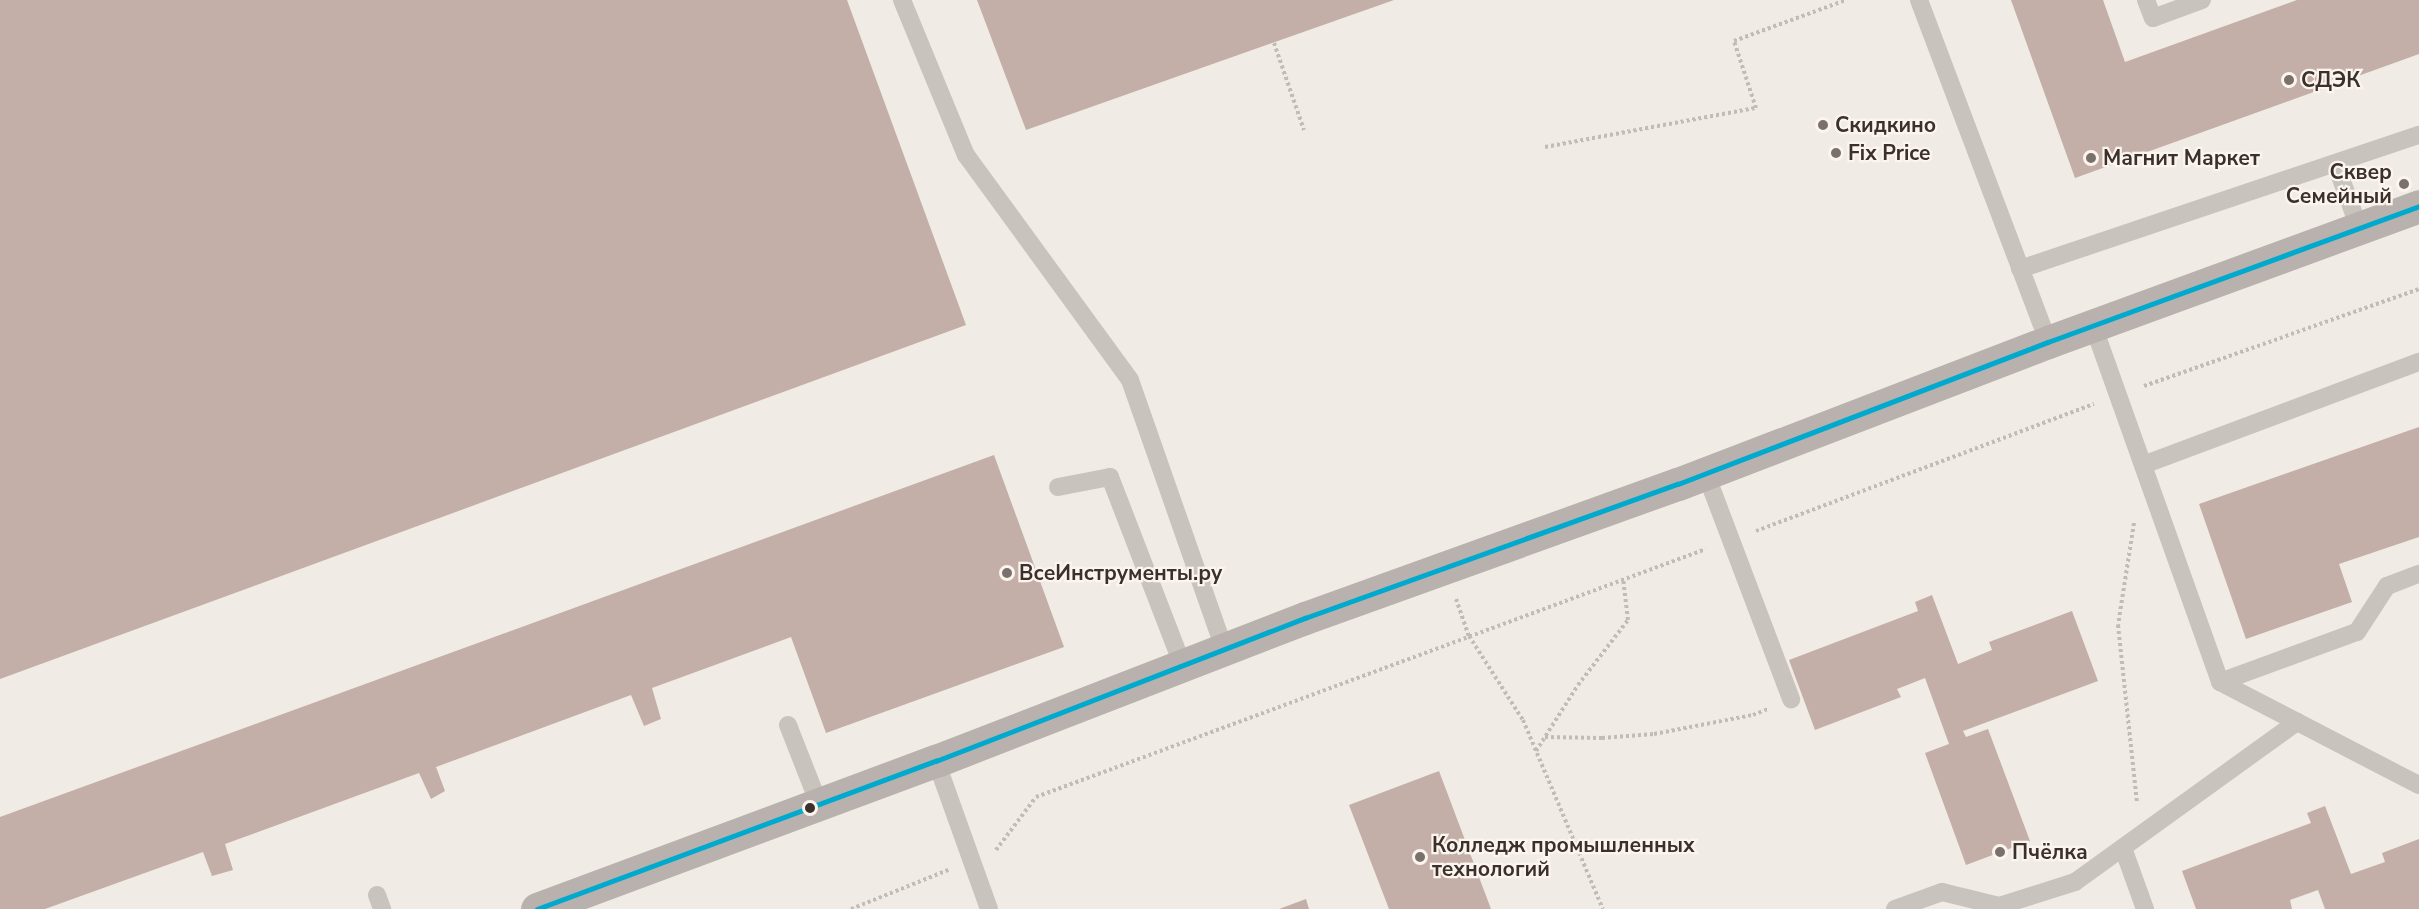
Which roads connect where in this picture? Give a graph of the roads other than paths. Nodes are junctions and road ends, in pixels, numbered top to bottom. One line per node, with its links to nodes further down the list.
1 (902, 0): 17 (lane)
2 (1919, 0): 9 (lane)
3 (2146, 0): 4 (lane)
4 (2202, 0)
5 (2419, 135): 6 (lane)
6 (2336, 165): 8 (lane); 9 (lane)
7 (2419, 206): 8 (main road)
8 (2359, 228): 10 (main road)
9 (2020, 269): 11 (lane)
10 (2093, 325): 11 (main road); 13 (lane)
11 (2048, 342): 14 (main road)
12 (2419, 362): 13 (lane)
13 (2143, 465): 19 (lane)
14 (1706, 474): 17 (main road); 20 (lane)
15 (1058, 487): 18 (lane)
16 (2419, 574): 19 (lane)
17 (1224, 649): 18 (main road)
18 (1183, 666): 23 (main road)
19 (2220, 682): 21 (lane)
20 (1791, 699)
21 (2297, 722): 24 (lane); 26 (lane)
22 (788, 725): 25 (lane)
23 (936, 761): 25 (main road); 28 (lane)
24 (2419, 785)
25 (819, 804): 27 (main road)
26 (2123, 848): 29 (lane); 30 (lane)
27 (537, 909)
28 (990, 909)
29 (1895, 909)
30 (2145, 909)

